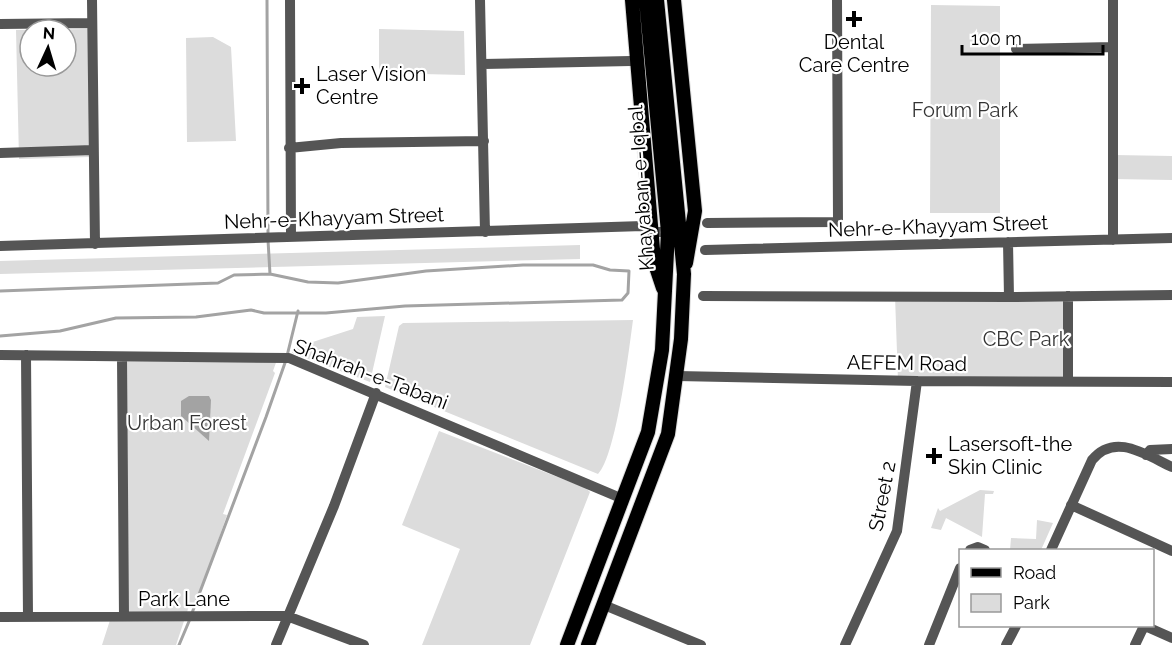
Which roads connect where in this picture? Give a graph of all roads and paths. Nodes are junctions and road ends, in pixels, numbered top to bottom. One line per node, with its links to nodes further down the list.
1 (92, 0): 10 (street)
2 (290, 0): 17 (street)
3 (480, 0): 15 (street)
4 (632, 0): 22 (main road)
5 (646, 0): 23 (main road, Khayaban-e-Iqbal)
6 (657, 0): 31 (main road, Khayaban-e-Iqbal)
7 (674, 0): 31 (main road)
8 (837, 0): 20 (street)
9 (1113, 0): 12 (street)
10 (92, 22): 11 (street); 18 (street)
11 (0, 24)
12 (1113, 47): 13 (street); 26 (street)
13 (1016, 49)
14 (631, 61): 15 (street)
15 (483, 64): 16 (street)
16 (484, 141): 17 (street); 21 (street)
17 (289, 148): 24 (street)
18 (93, 150): 19 (street); 28 (street)
19 (0, 153)
20 (707, 224)
21 (485, 232): 22 (street, Nehr-e-Khayyam Street); 24 (street, Nehr-e-Khayyam Street)
22 (652, 232): 23 (street, Nehr-e-Khayyam Street); 36 (main road)
23 (668, 232): 36 (main road, Khayaban-e-Iqbal)
24 (291, 237): 28 (street, Nehr-e-Khayyam Street)
25 (1172, 238): 26 (street, Nehr-e-Khayyam Street)
26 (1113, 240): 27 (street, Nehr-e-Khayyam Street)
27 (1008, 242): 30 (street, Nehr-e-Khayyam Street); 35 (street)
28 (95, 244): 29 (street, Nehr-e-Khayyam Street)
29 (0, 246)
30 (705, 250)
31 (684, 274): 40 (main road, Khayaban-e-Iqbal)
32 (1172, 295): 34 (street)
33 (703, 296): 35 (street)
34 (1068, 296): 35 (street); 42 (street)
35 (1009, 297)
36 (666, 299): 48 (main road, Khayaban-e-Iqbal)
37 (0, 355): 38 (street, Shahrah-e-Tabani)
38 (27, 355): 39 (street, Shahrah-e-Tabani); 56 (street)
39 (122, 357): 44 (street, Shahrah-e-Tabani); 57 (street)
40 (677, 376): 41 (street, AEFEM Road); 53 (main road, Khayaban-e-Iqbal)
41 (917, 381): 42 (street, AEFEM Road); 67 (street, Street 2)
42 (1068, 381): 43 (street, AEFEM Road)
43 (1172, 382)
44 (376, 393): 48 (street, Shahrah-e-Tabani); 54 (street)
45 (1172, 450): 46 (street)
46 (1146, 455): 47 (street); 49 (street)
47 (1172, 467)
48 (623, 499): 64 (main road, Khayaban-e-Iqbal)
49 (1071, 506): 50 (street); 51 (street)
50 (1051, 549)
51 (1172, 551)
52 (959, 570): 68 (street)
53 (603, 605): 65 (main road, Khayaban-e-Iqbal); 66 (street)
54 (287, 616): 57 (street, Park Lane); 62 (street); 63 (street, Park Lane)
55 (0, 617): 56 (street, Park Lane)
56 (28, 617): 57 (street, Park Lane)
57 (124, 617)
58 (1015, 627): 69 (street)
59 (1144, 627): 70 (street)
60 (1146, 627): 61 (street)
61 (1172, 638)
62 (276, 645)
63 (364, 645)
64 (567, 645)
65 (588, 645)
66 (702, 645)
67 (845, 645)
68 (929, 645)
69 (1006, 645)
70 (1135, 645)

